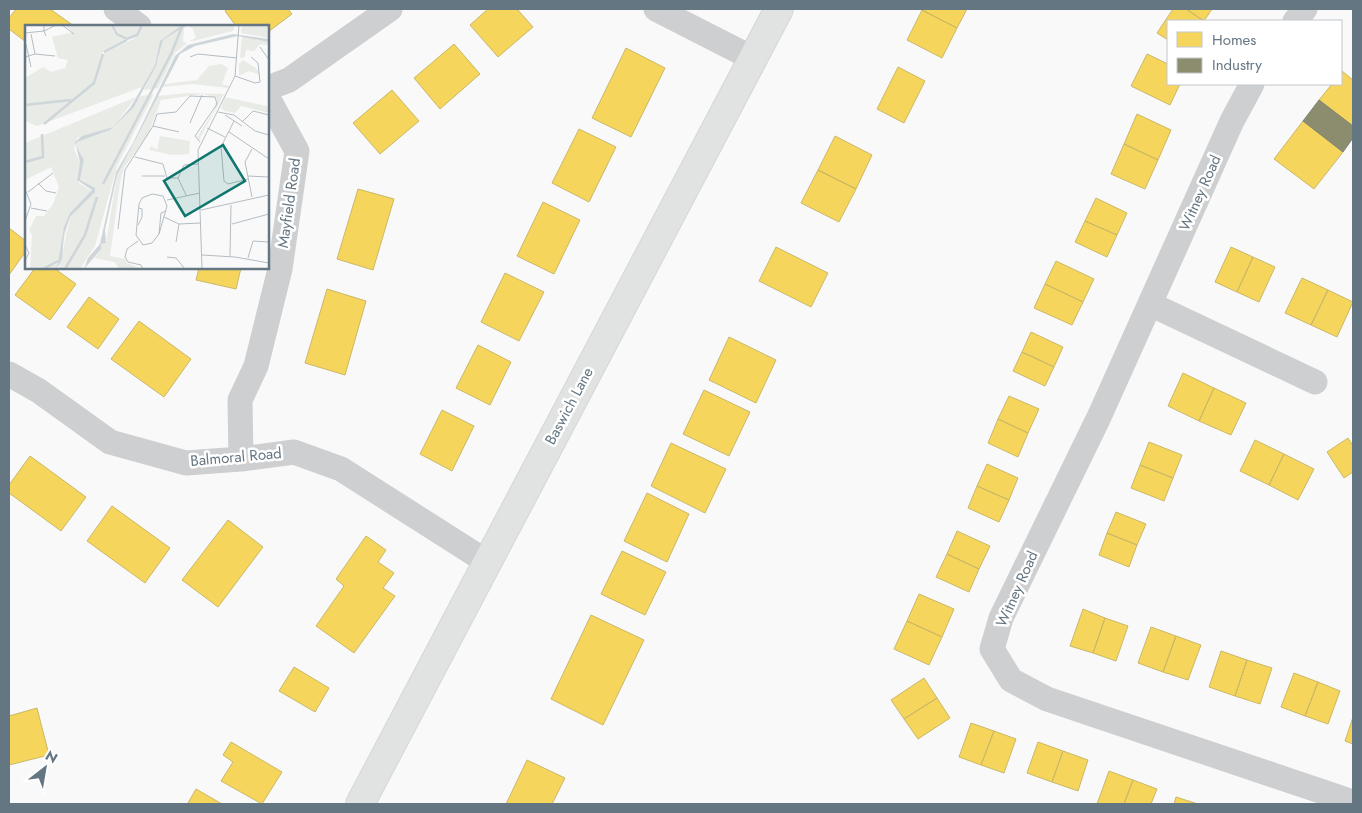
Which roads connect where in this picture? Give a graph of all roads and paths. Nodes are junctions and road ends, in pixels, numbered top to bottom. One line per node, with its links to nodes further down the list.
1 (116, 9): 7 (street)
2 (390, 9): 10 (street)
3 (656, 9): 8 (street)
4 (778, 9): 8 (street, Baswich Lane)
5 (1306, 9): 6 (street)
6 (1296, 20)
7 (138, 25)
8 (752, 58): 16 (street, Baswich Lane)
9 (1251, 85): 12 (street, Witney Road)
10 (269, 88)
11 (269, 100): 15 (street, Mayfield Road)
12 (1150, 304): 14 (street); 17 (street, Witney Road)
13 (9, 374): 15 (street, Balmoral Road)
14 (1315, 382)
15 (241, 459): 16 (street, Balmoral Road)
16 (487, 562): 18 (street, Baswich Lane)
17 (1353, 802)
18 (360, 804)

